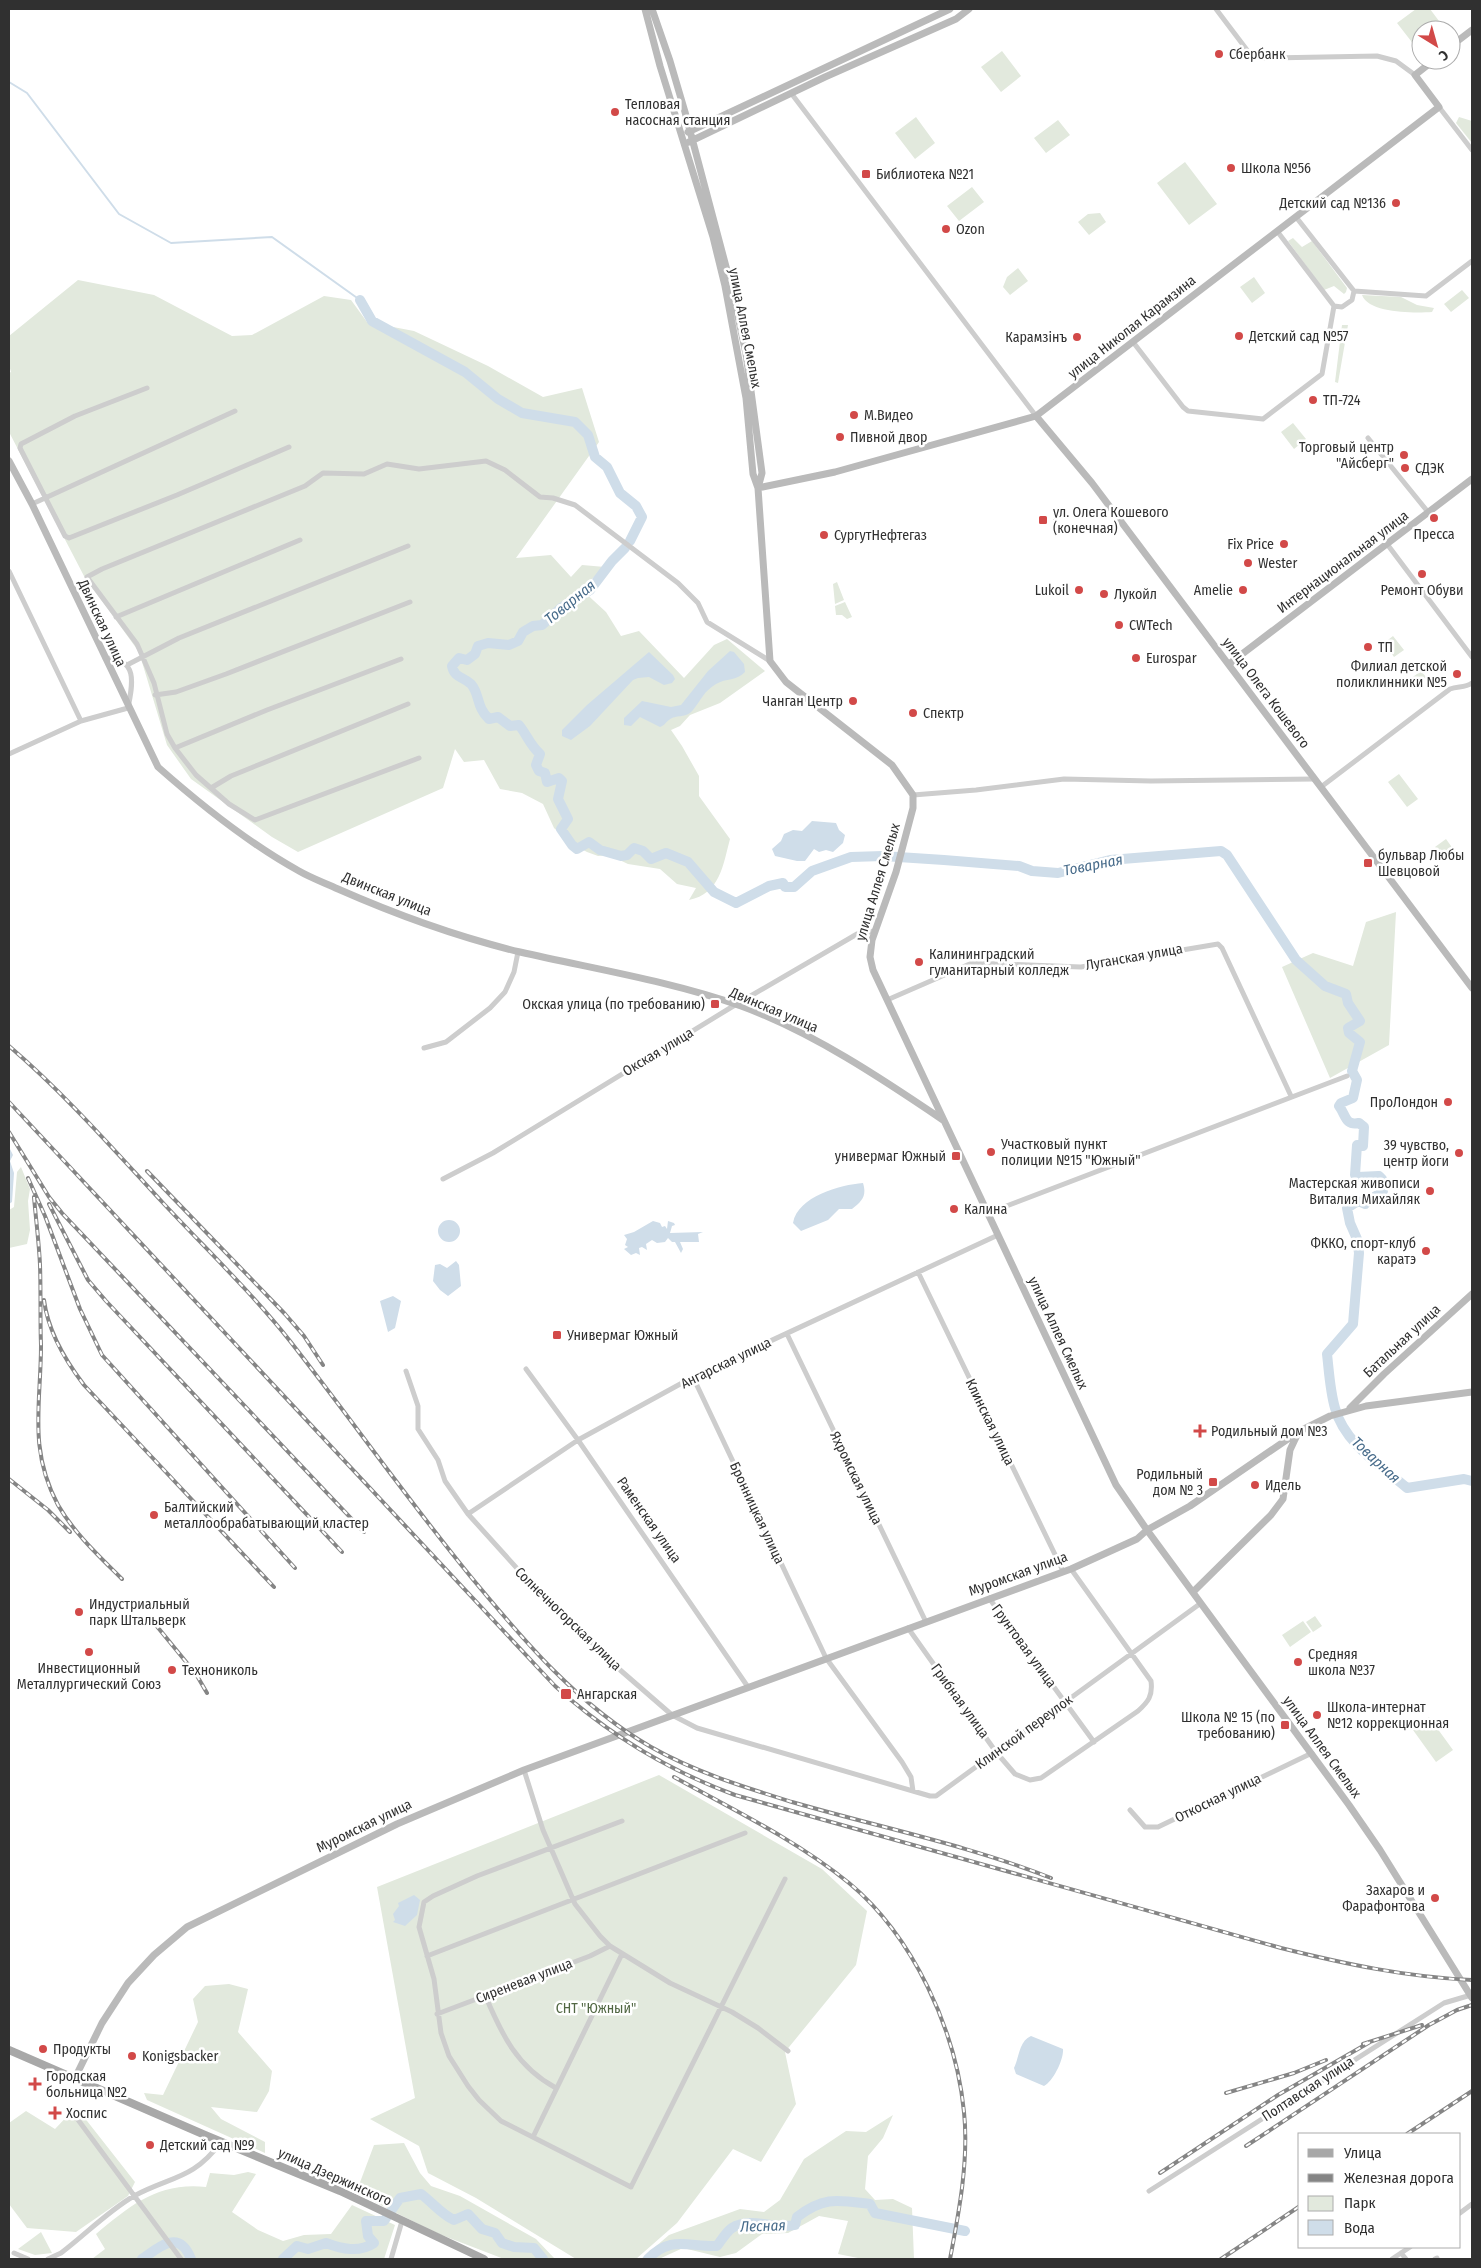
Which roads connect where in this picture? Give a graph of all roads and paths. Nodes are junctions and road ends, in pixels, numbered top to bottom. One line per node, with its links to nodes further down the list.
1 (645, 9): 15 (main road, улица Аллея Смелых)
2 (652, 9): 14 (main road)
3 (950, 9): 8 (main road)
4 (969, 9): 11 (main road)
5 (1216, 9): 10 (street)
6 (1472, 30): 7 (main road)
7 (1461, 38)
8 (821, 68): 11 (main road); 14 (main road)
9 (1421, 70): 10 (main road)
10 (1415, 75): 13 (main road)
11 (825, 77): 12 (main road)
12 (791, 93): 16 (main road); 27 (street)
13 (1439, 107): 18 (street); 19 (main road, улица Николая Карамзина)
14 (690, 131): 15 (main road); 16 (main road)
15 (681, 135): 17 (main road, улица Аллея Смелых)
16 (692, 140): 17 (main road); 32 (main road)
17 (684, 145): 32 (main road, улица Аллея Смелых)
18 (1472, 150)
19 (1296, 217): 20 (main road, улица Николая Карамзина); 22 (street)
20 (1277, 231): 23 (street); 24 (main road, улица Николая Карамзина)
21 (1472, 261): 22 (street)
22 (1354, 291): 23 (street)
23 (1334, 306): 24 (street)
24 (1133, 342): 27 (main road, улица Николая Карамзина)
25 (147, 388): 33 (street)
26 (235, 411): 33 (street)
27 (1036, 416): 32 (main road, улица Николая Карамзина); 47 (main road, улица Олега Кошевого)
28 (1368, 438): 35 (street)
29 (289, 447): 33 (street)
30 (9, 461): 34 (main road, Двинская улица)
31 (1472, 479): 35 (main road, Интернациональная улица)
32 (758, 488): 46 (main road, улица Аллея Смелых)
33 (46, 498): 34 (street)
34 (32, 504): 43 (main road, Двинская улица)
35 (1428, 512): 37 (main road, Интернациональная улица)
36 (300, 540): 41 (street)
37 (1387, 544): 42 (street); 47 (main road, Интернациональная улица)
38 (408, 546): 44 (street)
39 (9, 571): 53 (street)
40 (410, 602): 50 (street)
41 (116, 617): 44 (street); 46 (street)
42 (1472, 657)
43 (105, 658): 48 (street); 52 (main road, Двинская улица)
44 (143, 658): 48 (street); 50 (street)
45 (401, 659): 54 (street)
46 (770, 661): 60 (main road)
47 (1229, 664): 57 (main road, улица Олега Кошевого)
48 (127, 665): 52 (street)
49 (1472, 683): 59 (street)
50 (156, 695): 54 (street)
51 (408, 704): 58 (street)
52 (128, 708): 53 (street); 62 (main road, Двинская улица)
53 (81, 721): 55 (street)
54 (175, 748): 58 (street)
55 (9, 754)
56 (419, 758): 58 (street)
57 (1315, 779): 59 (main road, улица Олега Кошевого); 60 (street)
58 (211, 788)
59 (1322, 788): 63 (main road, улица Олега Кошевого)
60 (913, 796): 61 (main road, улица Аллея Смелых)
61 (874, 931): 64 (main road, улица Аллея Смелых); 65 (street, Окская улица)
62 (518, 952): 65 (main road, Двинская улица); 66 (street)
63 (1472, 988)
64 (887, 1000): 68 (street, Луганская улица); 69 (main road, улица Аллея Смелых)
65 (735, 1005): 69 (main road, Двинская улица); 70 (street, Окская улица)
66 (424, 1048)
67 (1347, 1076): 68 (street)
68 (1291, 1096): 71 (street)
69 (944, 1120): 71 (main road, улица Аллея Смелых)
70 (443, 1179)
71 (988, 1213): 72 (main road, улица Аллея Смелых)
72 (998, 1235): 73 (street, Ангарская улица); 88 (main road, улица Аллея Смелых)
73 (918, 1272): 75 (street, Ангарская улица); 90 (street, Клинская улица)
74 (1472, 1294): 79 (main road, Батальная улица)
75 (787, 1334): 78 (street, Ангарская улица); 94 (street, Яхромская улица)
76 (526, 1369): 84 (street, Раменская улица)
77 (406, 1371): 87 (street, Солнечногорская улица)
78 (693, 1377): 84 (street, Ангарская улица); 97 (street, Бронницкая улица)
79 (1371, 1386): 81 (main road); 82 (main road, Батальная улица)
80 (1472, 1392): 81 (main road)
81 (1377, 1404): 82 (main road)
82 (1348, 1409): 83 (main road, Муромская улица)
83 (1298, 1432): 85 (main road, Муромская улица); 86 (main road)
84 (578, 1440): 87 (street, Ангарская улица); 98 (street, Раменская улица)
85 (1279, 1445): 86 (main road); 88 (main road, Муромская улица)
86 (1290, 1450): 91 (main road)
87 (468, 1514): 100 (street, Солнечногорская улица)
88 (1147, 1530): 89 (main road, Муромская улица); 91 (main road, улица Аллея Смелых)
89 (1071, 1568): 90 (main road, Муромская улица); 96 (street)
90 (1063, 1572): 92 (main road, Муромская улица)
91 (1193, 1592): 93 (main road, улица Аллея Смелых)
92 (990, 1598): 94 (main road, Муромская улица); 99 (street, Грунтовая улица)
93 (1201, 1602): 96 (street, Клинской переулок); 103 (main road, улица Аллея Смелых)
94 (926, 1622): 95 (main road, Муромская улица)
95 (908, 1628): 97 (main road, Муромская улица); 102 (street, Грибная улица)
96 (1131, 1654): 99 (street, Клинской переулок); 101 (street)
97 (826, 1658): 98 (main road); 105 (street)
98 (748, 1686): 100 (main road, Муромская улица)
99 (1065, 1702): 101 (street, Грунтовая улица); 102 (street, Клинской переулок)
100 (672, 1715): 104 (main road, Муромская улица); 105 (street, Солнечногорская улица)
101 (1094, 1742): 102 (street, Грибная улица)
102 (996, 1752): 105 (street, Клинской переулок)
103 (1312, 1754): 106 (street, Откосная улица); 116 (main road, улица Аллея Смелых)
104 (524, 1770): 109 (street); 121 (main road, Муромская улица)
105 (913, 1791)
106 (1130, 1810)
107 (622, 1821): 109 (street)
108 (746, 1832): 111 (street)
109 (550, 1847): 111 (street); 114 (street)
110 (785, 1879): 117 (street)
111 (574, 1900): 112 (street); 114 (street)
112 (610, 1946): 113 (street); 115 (street, Сиреневая улица)
113 (622, 1954): 117 (street); 122 (street)
114 (427, 1956): 118 (street)
115 (486, 1996): 118 (street, Сиреневая улица); 122 (street)
116 (1471, 1996): 126 (street, Полтавская улица)
117 (722, 2007): 120 (street); 124 (street)
118 (437, 2014): 124 (street)
119 (9, 2050): 121 (main road, улица Дзержинского)
120 (788, 2051)
121 (75, 2078): 125 (main road, улица Дзержинского)
122 (556, 2088): 124 (street)
123 (73, 2113): 127 (street)
124 (532, 2137)
125 (221, 2142): 127 (street); 130 (main road, улица Дзержинского)
126 (1149, 2191)
127 (136, 2196): 136 (street); 137 (street)
128 (1472, 2204): 129 (street)
129 (1461, 2212)
130 (402, 2222): 132 (main road, улица Дзержинского); 138 (street)
131 (1408, 2248): 134 (street)
132 (466, 2251): 139 (street); 140 (main road, улица Дзержинского)
133 (14, 2253): 135 (street)
134 (1401, 2253): 141 (street); 142 (street)
135 (28, 2259)
136 (48, 2259)
137 (181, 2259)
138 (390, 2259)
139 (472, 2259)
140 (484, 2259)
141 (1392, 2259)
142 (1406, 2259)

